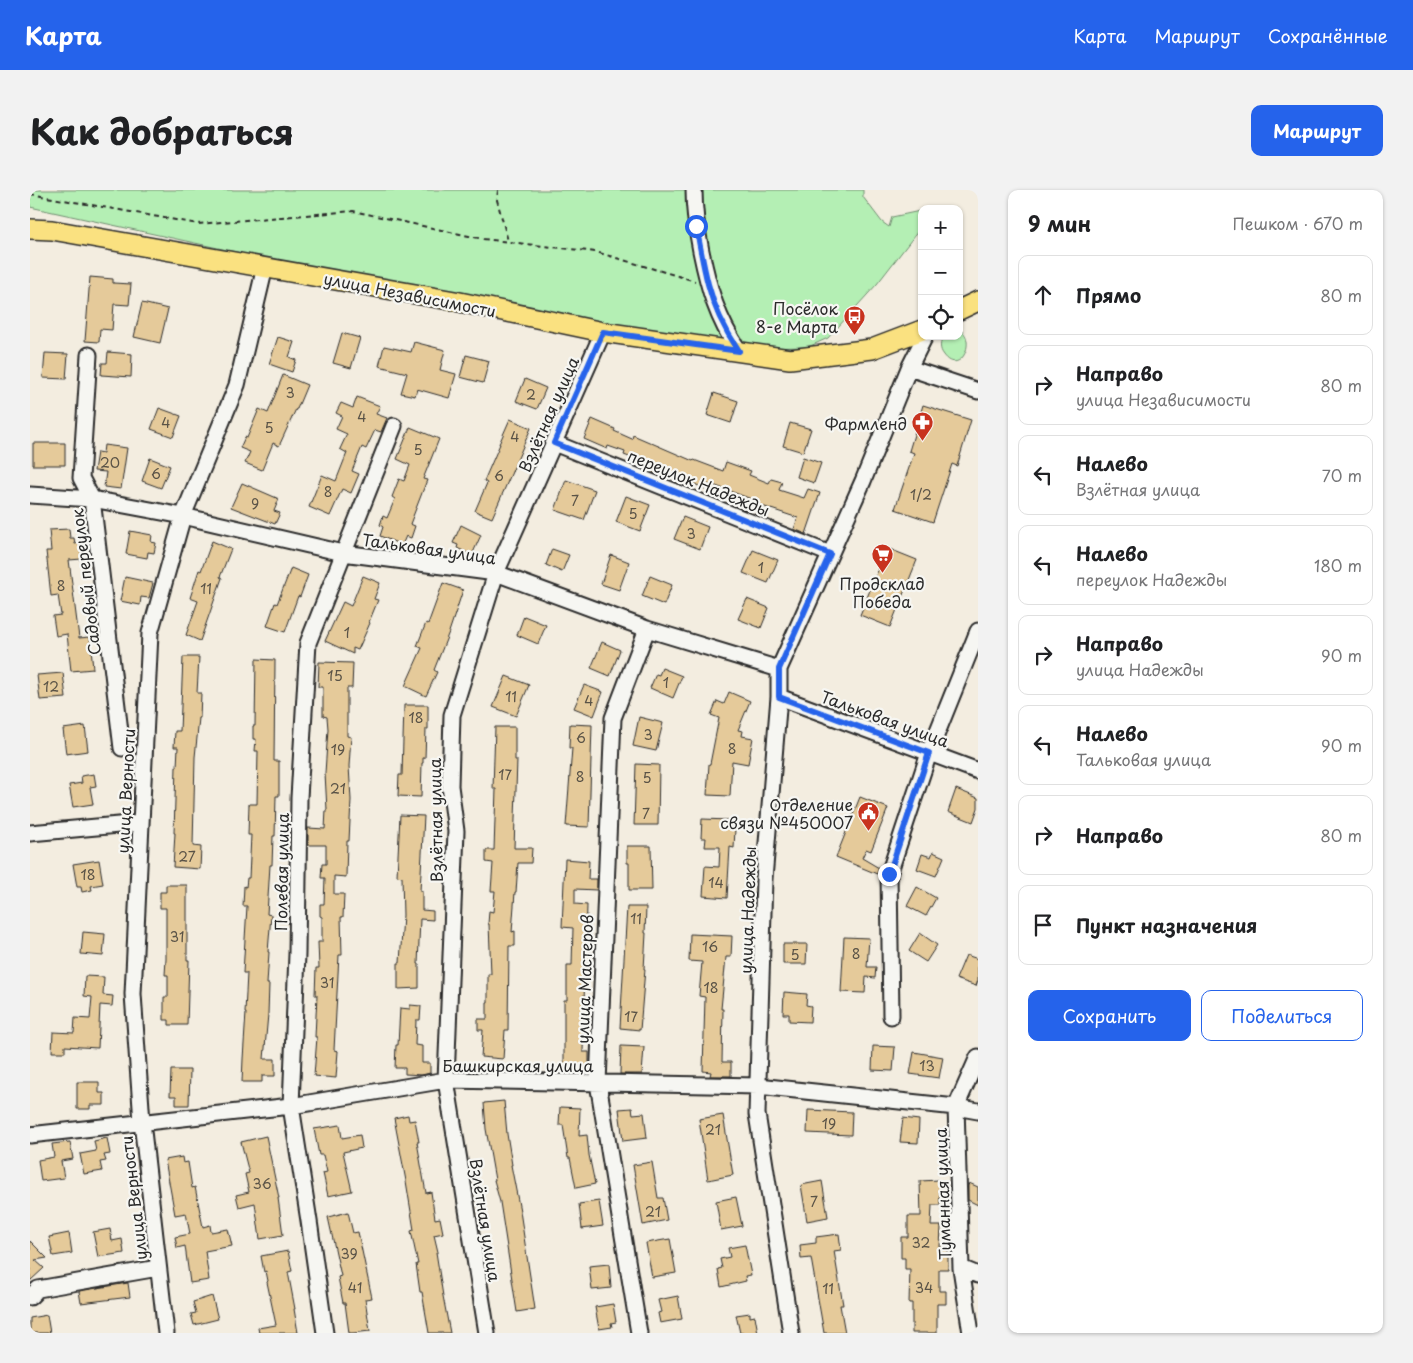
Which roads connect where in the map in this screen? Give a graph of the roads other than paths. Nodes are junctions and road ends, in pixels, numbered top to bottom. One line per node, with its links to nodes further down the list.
1 (694, 190): 9 (street)
2 (30, 229): 3 (main road, улица Независимости)
3 (264, 268): 7 (main road, улица Независимости); 17 (street, улица Верности)
4 (978, 301): 5 (main road)
5 (963, 308)
6 (918, 331): 9 (main road, улица Независимости)
7 (603, 332): 9 (main road, улица Независимости); 14 (street, Взлётная улица)
8 (923, 340): 11 (street, улица Надежды)
9 (739, 351)
10 (89, 355): 16 (street, Садовый переулок)
11 (909, 368): 12 (street); 19 (street, улица Надежды)
12 (978, 391)
13 (394, 426): 18 (street, Полевая улица)
14 (554, 443): 19 (street, переулок Надежды); 20 (street, Взлётная улица)
15 (30, 495): 16 (street, Тальковая улица)
16 (92, 499): 17 (street, Тальковая улица); 25 (street, Садовый переулок)
17 (183, 516): 18 (street, Тальковая улица); 28 (street, улица Верности)
18 (343, 553): 20 (street, Тальковая улица); 35 (street, Полевая улица)
19 (830, 554): 23 (street, улица Надежды)
20 (496, 574): 21 (street, Тальковая улица); 32 (street, Взлётная улица)
21 (647, 630): 23 (street, Тальковая улица); 33 (street, улица Мастеров)
22 (978, 631): 26 (street)
23 (779, 669): 24 (street, улица Надежды)
24 (779, 697): 26 (street, Тальковая улица); 34 (street, улица Надежды)
25 (122, 748)
26 (929, 753): 27 (street, Тальковая улица); 30 (street)
27 (978, 771)
28 (141, 823): 29 (street); 38 (street, улица Верности)
29 (30, 833)
30 (891, 1016)
31 (978, 1057): 36 (street, Туманная улица)
32 (446, 1080): 33 (street, Башкирская улица); 35 (street, Башкирская улица); 46 (street, Взлётная улица)
33 (598, 1083): 34 (street, Башкирская улица); 47 (street, улица Мастеров)
34 (758, 1086): 36 (street, Башкирская улица); 48 (street, улица Надежды)
35 (291, 1106): 38 (street, Башкирская улица); 45 (street, Полевая улица)
36 (956, 1107): 37 (street, Башкирская улица); 41 (street, Туманная улица)
37 (978, 1111)
38 (142, 1122): 39 (street, Башкирская улица); 40 (street, улица Верности)
39 (30, 1135)
40 (158, 1268): 43 (street); 44 (street, улица Верности)
41 (961, 1268): 42 (street); 49 (street, Туманная улица)
42 (978, 1274)
43 (30, 1297)
44 (166, 1333)
45 (325, 1333)
46 (487, 1333)
47 (639, 1333)
48 (791, 1333)
49 (971, 1333)

